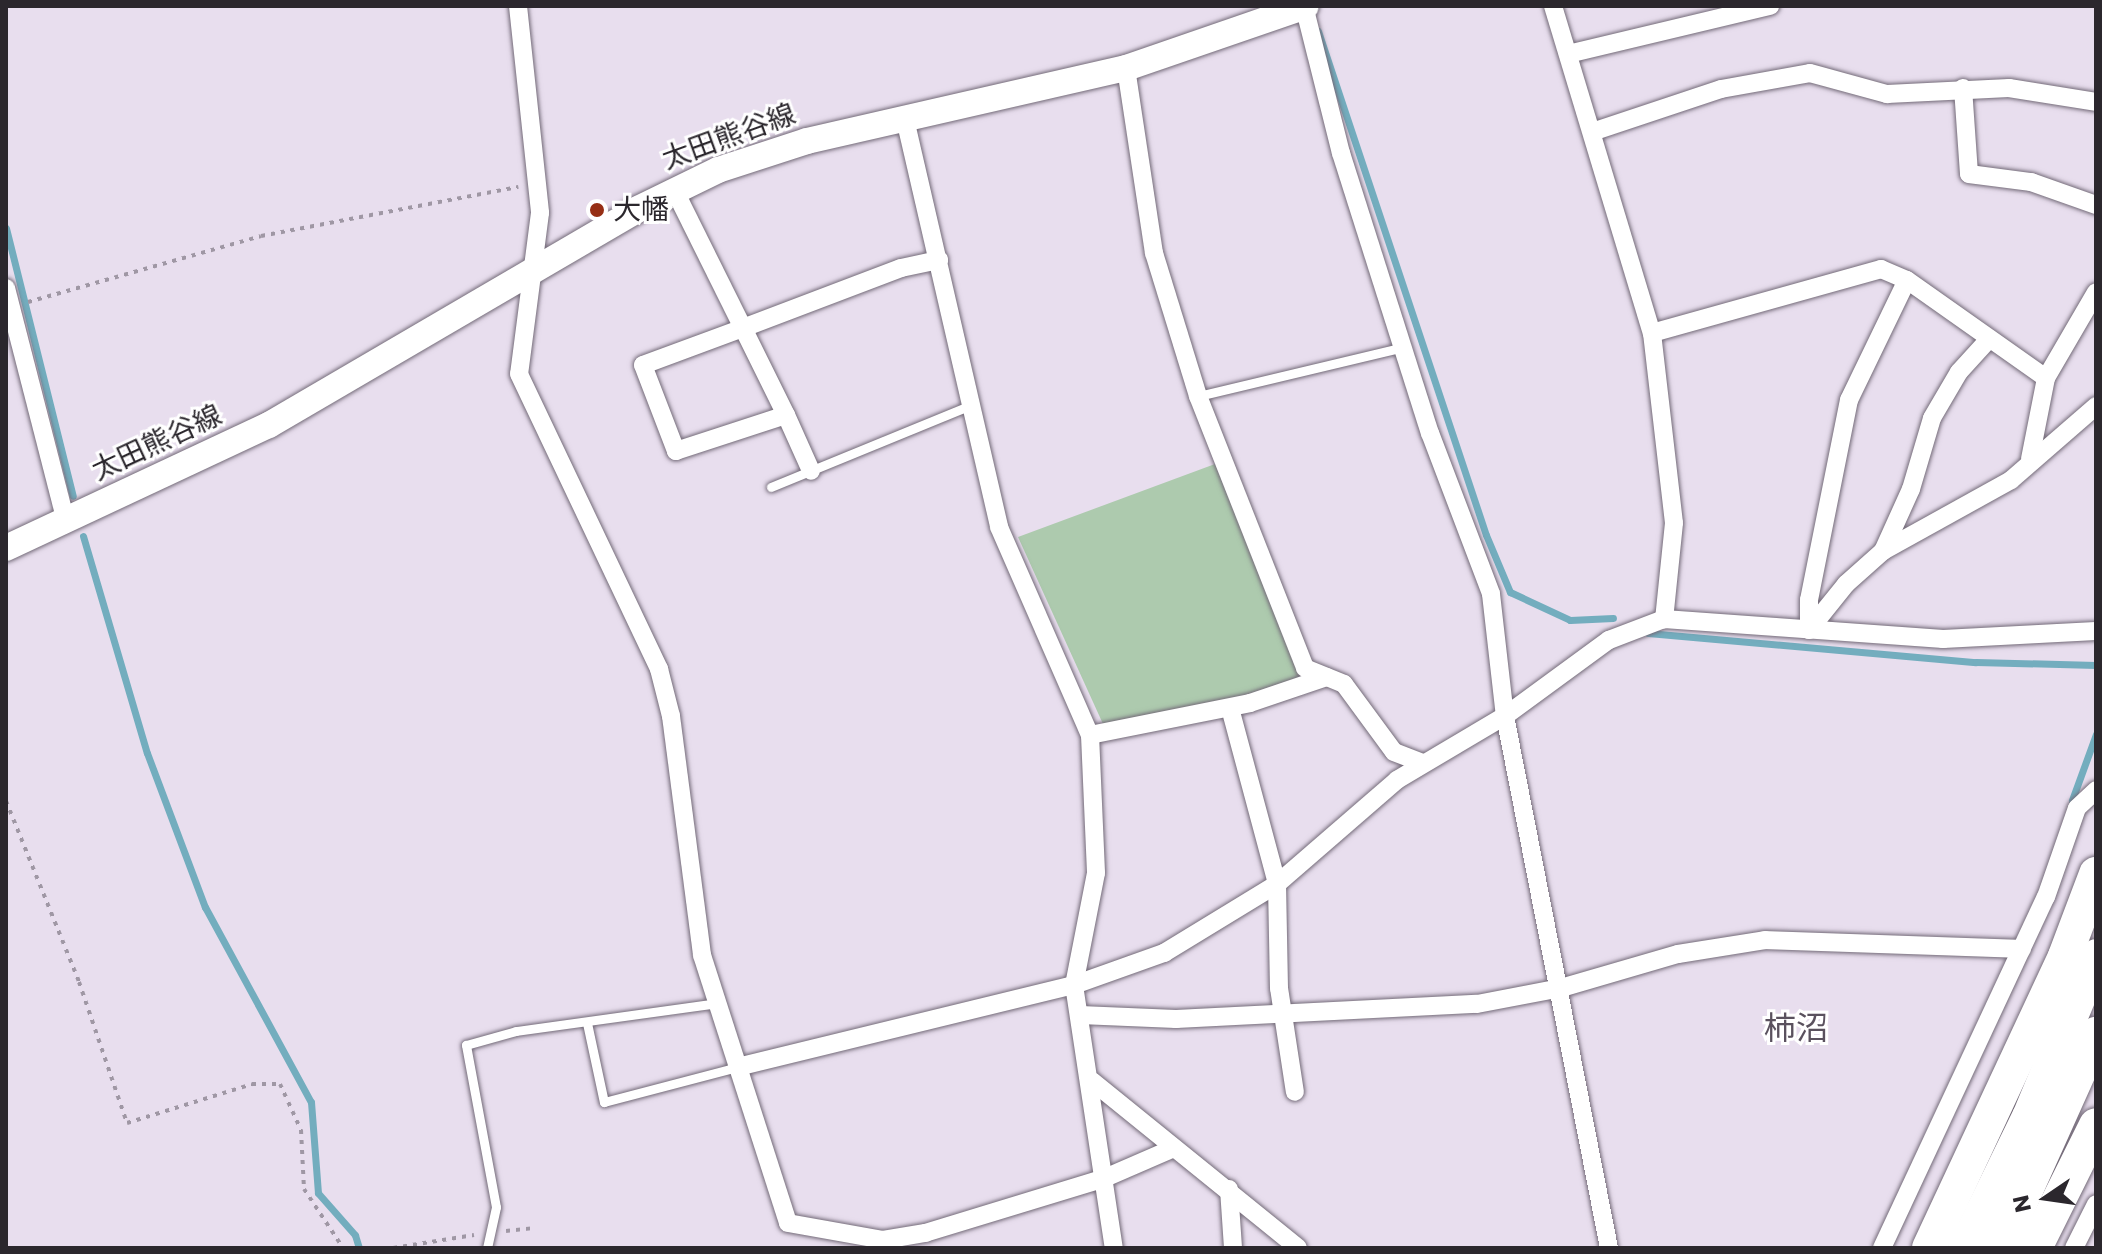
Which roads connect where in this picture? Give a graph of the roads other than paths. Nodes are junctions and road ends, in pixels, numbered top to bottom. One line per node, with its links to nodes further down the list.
1 (518, 6): 14 (street)
2 (1304, 6): 6 (main road, 太田熊谷線); 21 (street)
3 (1553, 6): 5 (street)
4 (1770, 6): 5 (street)
5 (1568, 54): 10 (street)
6 (1126, 68): 9 (main road, 太田熊谷線); 23 (street)
7 (1963, 88): 8 (street); 10 (street); 12 (street)
8 (2096, 102)
9 (905, 119): 11 (main road, 太田熊谷線); 13 (street)
10 (1592, 132): 19 (street)
11 (674, 189): 14 (main road, 太田熊谷線); 18 (street)
12 (2096, 205)
13 (939, 260): 18 (street); 24 (street)
14 (536, 268): 30 (main road, 太田熊谷線); 48 (street)
15 (1907, 280): 19 (street); 20 (street); 34 (street)
16 (2096, 292): 22 (street)
17 (8, 297): 30 (street)
18 (743, 328): 25 (street); 25 (street)
19 (1652, 333): 33 (street)
20 (1989, 339): 22 (street); 32 (street)
21 (1404, 347): 23 (lane); 38 (street)
22 (2046, 378): 27 (street)
23 (1198, 396): 36 (street)
24 (971, 405): 28 (lane); 39 (street)
25 (786, 415): 28 (street)
26 (2093, 415): 27 (street)
27 (2030, 459): 32 (street)
28 (811, 471): 29 (lane)
29 (771, 487)
30 (66, 521): 31 (main road, 太田熊谷線)
31 (6, 548)
32 (1883, 551): 34 (street)
33 (1664, 619): 34 (street); 38 (street)
34 (1809, 630): 35 (street)
35 (2096, 631)
36 (1327, 677): 37 (street); 40 (street)
37 (1230, 708): 39 (street); 43 (street)
38 (1505, 716): 40 (street); 47 (street)
39 (1090, 735): 46 (street)
40 (1423, 763): 43 (street)
41 (2096, 790): 44 (street)
42 (2096, 874): 67 (highway)
43 (1277, 884): 46 (street); 49 (street)
44 (2022, 949): 47 (street); 66 (street)
45 (2096, 956): 68 (highway)
46 (1074, 985): 50 (street); 53 (street)
47 (1561, 988): 49 (street); 65 (street)
48 (717, 1003): 51 (lane); 53 (street)
49 (1283, 1011): 50 (street); 55 (street)
50 (1080, 1015): 54 (street)
51 (587, 1023): 53 (lane); 61 (lane)
52 (2096, 1034): 69 (highway)
53 (737, 1067): 58 (street)
54 (1092, 1081): 57 (street); 58 (street)
55 (1295, 1092)
56 (2096, 1125): 70 (highway)
57 (1174, 1148): 58 (street); 59 (street)
58 (1105, 1178): 62 (street)
59 (1229, 1189): 63 (street); 64 (street)
60 (2096, 1204): 71 (street)
61 (487, 1248)
62 (1114, 1248)
63 (1233, 1248)
64 (1298, 1248)
65 (1609, 1248)
66 (1882, 1248)
67 (1929, 1248)
68 (1965, 1248)
69 (2000, 1248)
70 (2035, 1248)
71 (2074, 1248)

